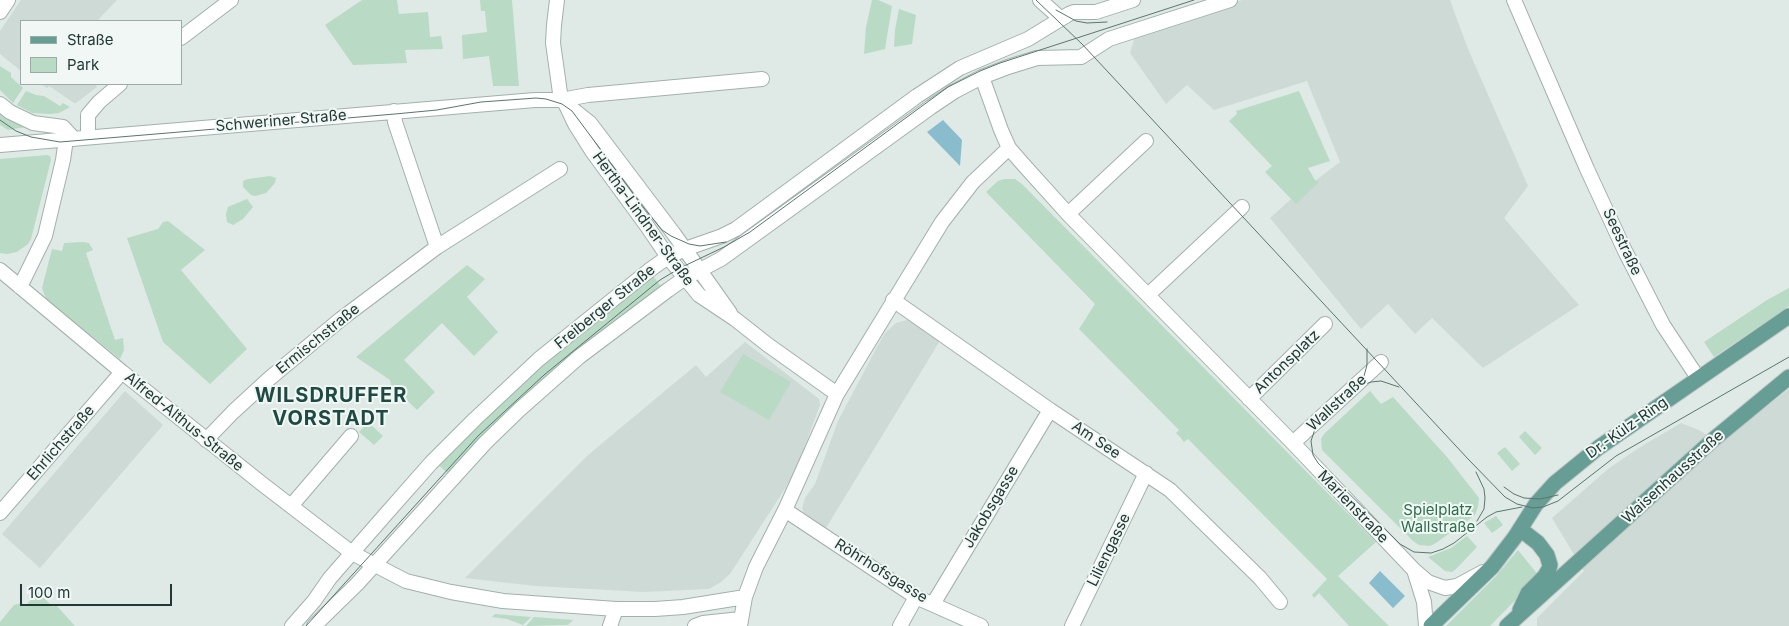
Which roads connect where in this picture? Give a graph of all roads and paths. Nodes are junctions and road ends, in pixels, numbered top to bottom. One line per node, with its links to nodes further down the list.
1 (8, 0): 8 (street)
2 (231, 0): 10 (street)
3 (557, 0): 14 (street, Hertha-Lindner-Straße)
4 (1040, 0): 9 (street)
5 (1133, 0): 9 (street, Freiberger Straße)
6 (1230, 0): 11 (street, Freiberger Straße)
7 (1514, 0): 39 (street, Seestraße)
8 (0, 12)
9 (1060, 18): 25 (street, Freiberger Straße)
10 (182, 37)
11 (982, 77): 20 (street, Marienstraße); 28 (street, Freiberger Straße)
12 (762, 79): 14 (street, Schweriner Straße)
13 (119, 85): 17 (street)
14 (564, 103): 16 (street, Schweriner Straße); 25 (street, Hertha-Lindner-Straße); 26 (street, Hertha-Lindner-Straße)
15 (0, 104): 17 (street)
16 (394, 111): 17 (street, Schweriner Straße); 24 (street)
17 (76, 138): 19 (street, Schweriner Straße); 30 (street)
18 (1146, 141): 23 (street)
19 (0, 145)
20 (1009, 148): 23 (street, Marienstraße); 32 (street)
21 (560, 169): 24 (street, Ermischstraße)
22 (1242, 208): 31 (street)
23 (1068, 214): 31 (street, Marienstraße)
24 (437, 247): 44 (street, Ermischstraße)
25 (685, 249): 26 (street, Freiberger Straße); 28 (street, Hertha-Lindner-Straße)
26 (668, 257): 29 (street, Hertha-Lindner-Straße); 51 (street, Freiberger Straße)
27 (0, 270): 30 (street, Alfred-Althus-Straße)
28 (700, 271): 29 (street, Freiberger Straße); 34 (street, Hertha-Lindner-Straße)
29 (685, 278): 34 (street, Hertha-Lindner-Straße); 52 (street, Freiberger Straße)
30 (20, 286): 37 (street, Alfred-Althus-Straße)
31 (1148, 295): 41 (street, Marienstraße)
32 (893, 300): 40 (street); 42 (street, Am See)
33 (1789, 316): 39 (main road, Dr.-Külz-Ring)
34 (735, 319): 40 (street, Hertha-Lindner-Straße)
35 (1326, 324): 41 (street, Antonsplatz)
36 (1381, 362): 45 (street, Wallstraße)
37 (122, 372): 44 (street, Alfred-Althus-Straße); 49 (street, Ehrlichstraße)
38 (1789, 377): 60 (main road, Waisenhausstraße)
39 (1698, 378): 50 (main road, Dr.-Külz-Ring)
40 (837, 394): 48 (street)
41 (1249, 399): 45 (street, Marienstraße)
42 (1050, 410): 46 (street, Am See); 58 (street, Jakobsgasse)
43 (352, 436): 47 (street)
44 (206, 440): 47 (street, Alfred-Althus-Straße)
45 (1293, 443): 54 (street, Marienstraße)
46 (1146, 473): 57 (street, Am See); 68 (street, Liliengasse)
47 (291, 506): 51 (street, Alfred-Althus-Straße)
48 (786, 510): 55 (street); 56 (street, Röhrhofsgasse)
49 (0, 513)
50 (1520, 529): 53 (main road, Dr.-Külz-Ring); 60 (main road)
51 (352, 553): 52 (street, Alfred-Althus-Straße); 62 (street, Freiberger Straße)
52 (375, 564): 59 (street, Alfred-Althus-Straße); 63 (street, Freiberger Straße)
53 (1492, 568): 54 (street, Marienstraße); 70 (main road, Dr.-Külz-Ring)
54 (1414, 570): 69 (street, Marienstraße)
55 (745, 597): 59 (street, Alfred-Althus-Straße); 61 (street)
56 (916, 597): 58 (street, Röhrhofsgasse); 66 (street)
57 (1280, 602)
58 (932, 604): 67 (street, Röhrhofsgasse)
59 (616, 609): 64 (street)
60 (1512, 621)
61 (740, 623): 65 (street)
62 (292, 626)
63 (314, 626)
64 (610, 626)
65 (695, 626)
66 (900, 626)
67 (981, 626)
68 (1072, 626)
69 (1426, 626)
70 (1431, 626)

